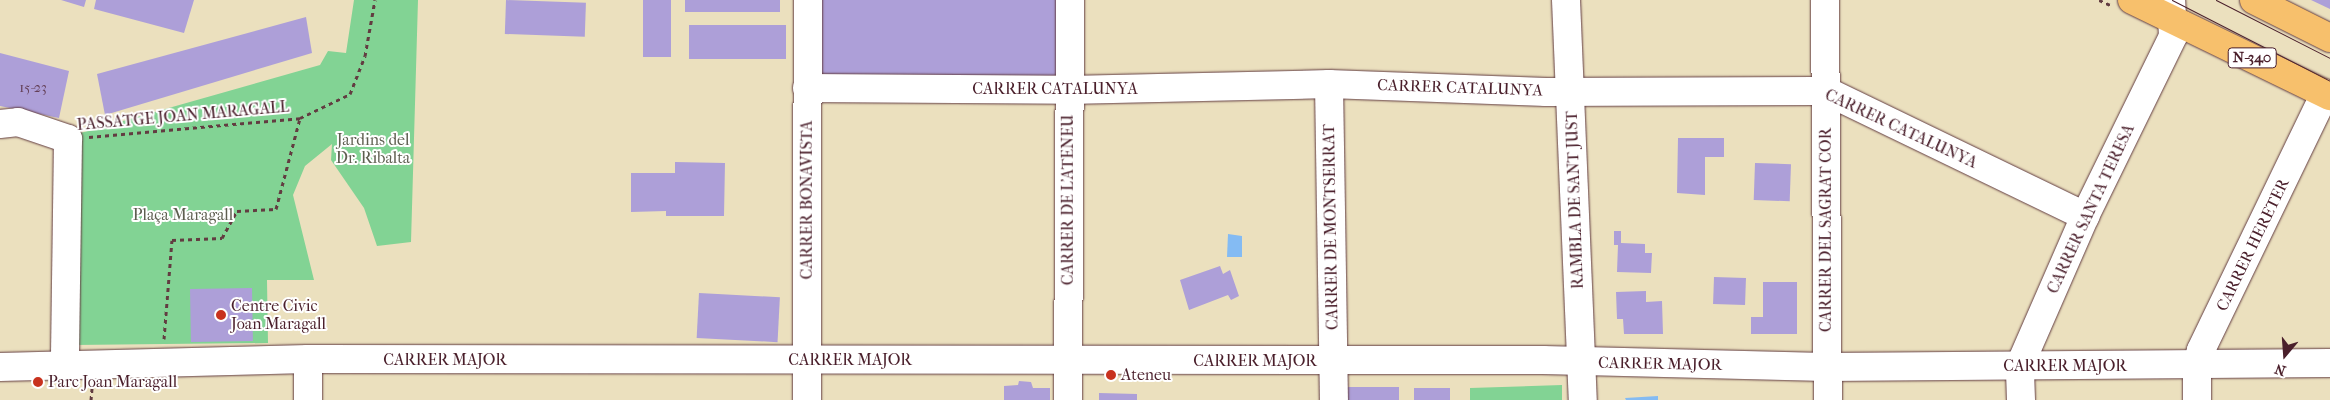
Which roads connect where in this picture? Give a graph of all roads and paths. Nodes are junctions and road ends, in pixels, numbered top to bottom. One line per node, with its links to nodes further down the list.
1 (376, 0): 16 (path)
2 (808, 0): 11 (street, CARRER BONAVISTA)
3 (1070, 0): 12 (street, CARRER DE L'ATENEU)
4 (1566, 0): 13 (street, RAMBLA DE SANT JUST)
5 (1825, 0): 14 (street, CARRER DEL SAGRAT COR)
6 (2132, 0): 8 (main road, N-340)
7 (2254, 0): 9 (main road)
8 (2172, 10): 15 (main road, N-340); 19 (street, CARRER SANTA TERESA)
9 (2330, 38)
10 (1329, 84): 12 (street, CARRER CATALUNYA); 13 (street, CARRER CATALUNYA); 23 (street, CARRER DE MONTSERRAT)
11 (807, 88): 12 (street, CARRER CATALUNYA); 21 (street, CARRER BONAVISTA)
12 (1068, 90): 22 (street, CARRER DE L'ATENEU)
13 (1570, 91): 14 (street, CARRER CATALUNYA); 25 (street, RAMBLA DE SANT JUST)
14 (1826, 91): 19 (street, CARRER CATALUNYA); 31 (street, CARRER DEL SAGRAT COR)
15 (2328, 94): 29 (street, CARRER HERETER)
16 (300, 118): 18 (path, PASSATGE JOAN MARAGALL); 24 (path)
17 (0, 124): 18 (street)
18 (68, 139): 27 (street)
19 (2084, 216): 28 (street, CARRER SANTA TERESA)
20 (308, 359): 21 (street, CARRER MAJOR); 24 (street, CARRER MAJOR); 32 (street)
21 (807, 360): 22 (street, CARRER MAJOR); 33 (street, CARRER BONAVISTA)
22 (1068, 361): 23 (street, CARRER MAJOR); 34 (street, CARRER DE L'ATENEU)
23 (1333, 361): 25 (street, CARRER MAJOR); 35 (street, CARRER DE MONTSERRAT)
24 (163, 362): 27 (street, CARRER MAJOR)
25 (1582, 363): 31 (street, CARRER MAJOR); 36 (street, RAMBLA DE SANT JUST)
26 (2330, 363): 29 (street, CARRER MAJOR)
27 (65, 364): 30 (street, CARRER MAJOR)
28 (2020, 365): 29 (street, CARRER MAJOR); 31 (street, CARRER MAJOR); 38 (street, CARRER SANTA TERESA)
29 (2197, 366): 39 (street, CARRER HERETER)
30 (0, 367)
31 (1827, 367): 37 (street, CARRER DEL SAGRAT COR)
32 (308, 400)
33 (807, 400)
34 (1068, 400)
35 (1334, 400)
36 (1583, 400)
37 (1828, 400)
38 (2021, 400)
39 (2198, 400)

